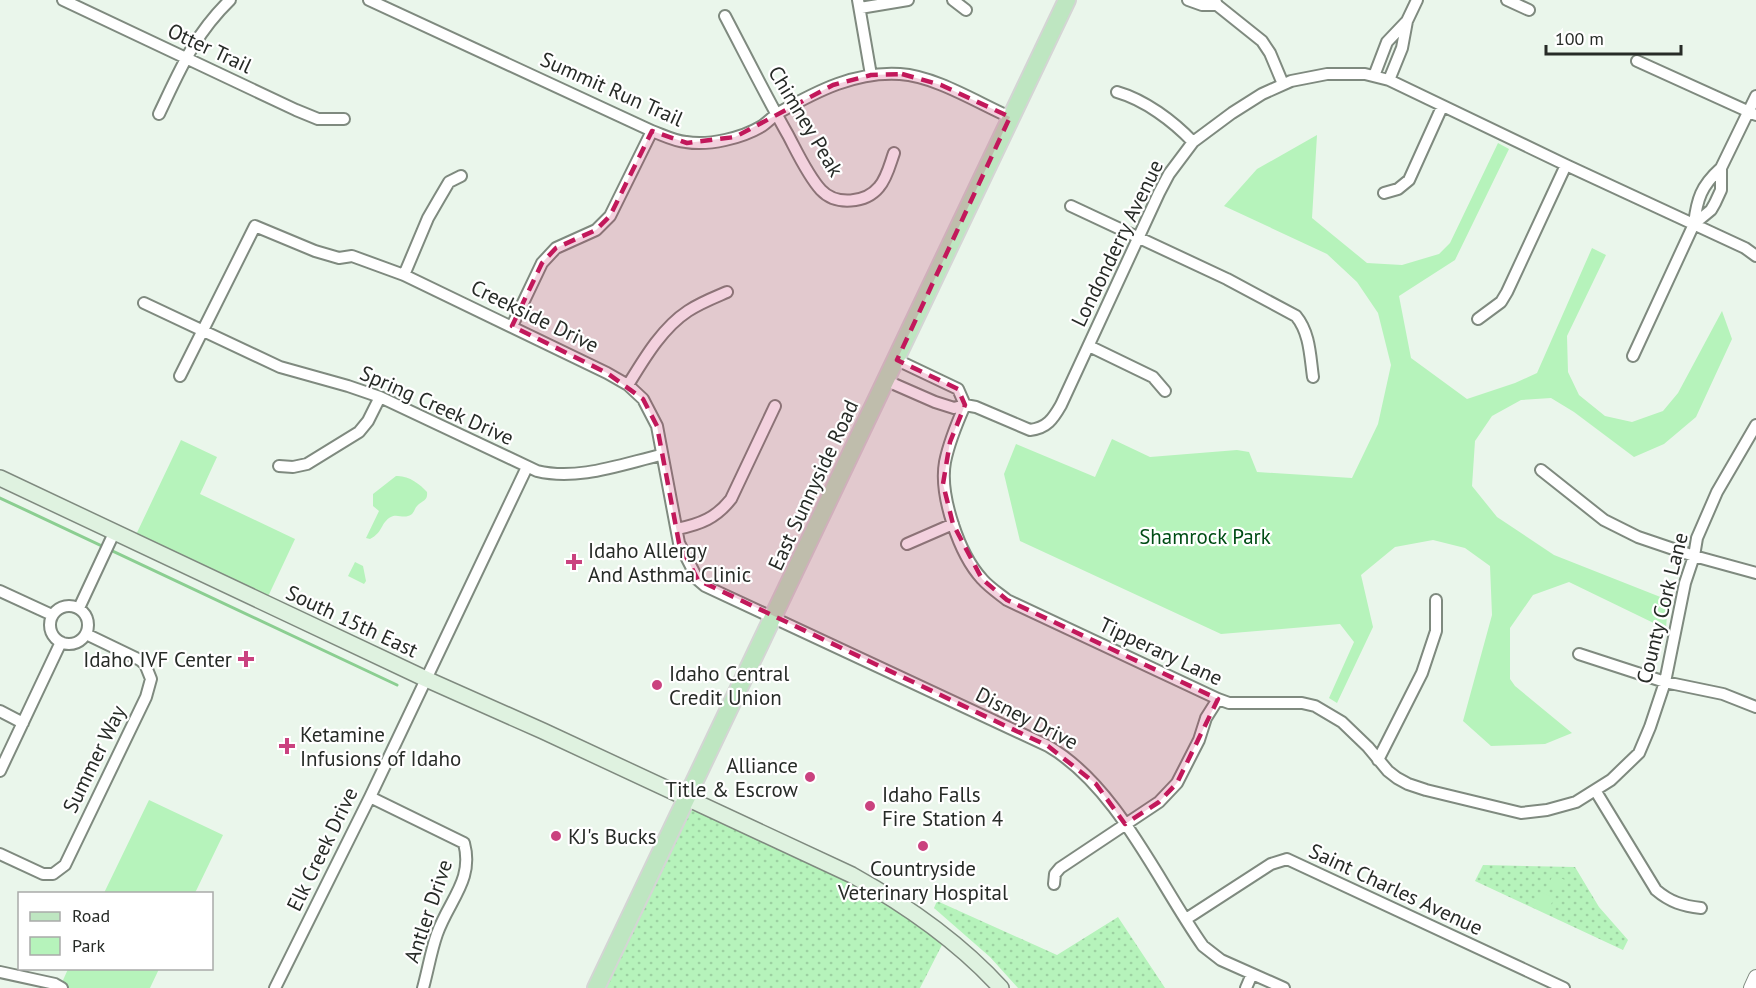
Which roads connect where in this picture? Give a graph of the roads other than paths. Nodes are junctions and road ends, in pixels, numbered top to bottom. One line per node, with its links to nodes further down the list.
1 (63, 0): 16 (street, Otter Trail)
2 (230, 0): 16 (street)
3 (369, 0): 30 (street, Summit Run Trail)
4 (908, 0): 11 (street)
5 (953, 0): 12 (street)
6 (1067, 0): 28 (main road, East Sunnyside Road)
7 (1188, 0): 10 (street)
8 (1417, 0): 15 (street)
9 (1507, 0): 13 (street)
10 (1216, 3): 21 (street)
11 (859, 4): 18 (street)
12 (966, 10)
13 (1529, 10)
14 (725, 16): 26 (street, Chimney Peak)
15 (1407, 21): 19 (street); 20 (street)
16 (186, 57): 25 (street); 29 (street, Otter Trail)
17 (1636, 61): 27 (street)
18 (871, 75): 26 (street, Summit Run Trail); 28 (street, Summit Run Trail)
19 (1374, 76): 20 (street, Londonderry Avenue); 21 (street, Londonderry Avenue)
20 (1389, 80): 24 (street, Londonderry Avenue)
21 (1282, 84): 31 (street, Londonderry Avenue)
22 (1117, 92): 31 (street)
23 (1756, 96): 27 (street)
24 (1442, 107): 33 (street, Londonderry Avenue); 36 (street)
25 (159, 114)
26 (777, 114): 30 (street, Summit Run Trail); 32 (street, Chimney Peak)
27 (1752, 114): 34 (street)
28 (1010, 117): 49 (main road, East Sunnyside Road)
29 (344, 119)
30 (652, 130): 45 (street)
31 (1193, 142): 39 (street, Londonderry Avenue)
32 (894, 153)
33 (1566, 165): 38 (street, Londonderry Avenue); 44 (street)
34 (1721, 168): 38 (street); 38 (street)
35 (461, 176): 41 (street)
36 (1384, 194)
37 (1071, 206): 39 (street)
38 (1694, 224): 40 (street); 48 (street)
39 (1139, 239): 47 (street, Londonderry Avenue); 51 (street)
40 (1756, 256)
41 (404, 275): 45 (street, Creekside Drive); 46 (street, Creekside Drive)
42 (727, 292): 53 (street)
43 (144, 303): 46 (street, Spring Creek Drive)
44 (1478, 319)
45 (512, 326): 53 (street, Creekside Drive)
46 (202, 331): 50 (street); 55 (street, Spring Creek Drive)
47 (1089, 346): 54 (street); 56 (street, Londonderry Avenue)
48 (1633, 356)
49 (897, 360): 52 (main road, East Sunnyside Road); 56 (street, Londonderry Avenue)
50 (180, 376)
51 (1313, 377)
52 (887, 381): 56 (street, Londonderry Avenue); 74 (main road, East Sunnyside Road)
53 (628, 385): 59 (street, Creekside Drive)
54 (1165, 391)
55 (380, 397): 60 (street); 61 (street, Spring Creek Drive)
56 (965, 405): 64 (street, Tipperary Lane)
57 (775, 406): 65 (street)
58 (1754, 432): 68 (street, County Cork Lane)
59 (661, 455): 61 (street, Spring Creek Drive); 65 (street, Creekside Drive)
60 (279, 466)
61 (527, 466): 78 (street, Elk Creek Drive)
62 (1541, 470): 68 (street)
63 (0, 478): 66 (main road, South 15th East)
64 (953, 524): 67 (street); 80 (street, Tipperary Lane)
65 (677, 528): 74 (street, Creekside Drive)
66 (112, 538): 72 (street); 78 (main road, South 15th East)
67 (907, 544)
68 (1694, 556): 69 (street); 79 (street, County Cork Lane)
69 (1756, 573)
70 (0, 591): 73 (street)
71 (1436, 600): 84 (street)
72 (79, 608): 73 (street); 75 (street)
73 (52, 615): 76 (street)
74 (774, 618): 88 (main road, East Sunnyside Road); 89 (street, Disney Drive)
75 (86, 634): 76 (street); 90 (street, Summer Way)
76 (61, 642): 83 (street)
77 (1579, 654): 79 (street)
78 (426, 679): 87 (street, Elk Creek Drive); 88 (main road, South 15th East)
79 (1665, 681): 81 (street); 86 (street, County Cork Lane)
80 (1218, 699): 84 (street, Tipperary Lane); 89 (street)
81 (1756, 707)
82 (0, 711): 83 (street)
83 (23, 723): 85 (street)
84 (1378, 760): 86 (street, Tipperary Lane)
85 (0, 771)
86 (1595, 790): 92 (street)
87 (370, 797): 98 (street, Elk Creek Drive); 99 (street, Antler Drive)
88 (687, 799): 100 (main road, East Sunnyside Road); 101 (main road, South 15th East)
89 (1125, 824): 91 (street); 93 (street, Disney Drive)
90 (0, 854)
91 (1054, 884)
92 (1701, 908)
93 (1186, 919): 95 (street, Disney Drive); 104 (street, Saint Charles Avenue)
94 (0, 972): 97 (street)
95 (1252, 974): 102 (street); 103 (street, Disney Drive)
96 (1756, 977): 105 (street)
97 (62, 988)
98 (275, 988)
99 (423, 988)
100 (596, 988)
101 (1001, 988)
102 (1246, 988)
103 (1284, 988)
104 (1564, 988)
105 (1751, 988)

